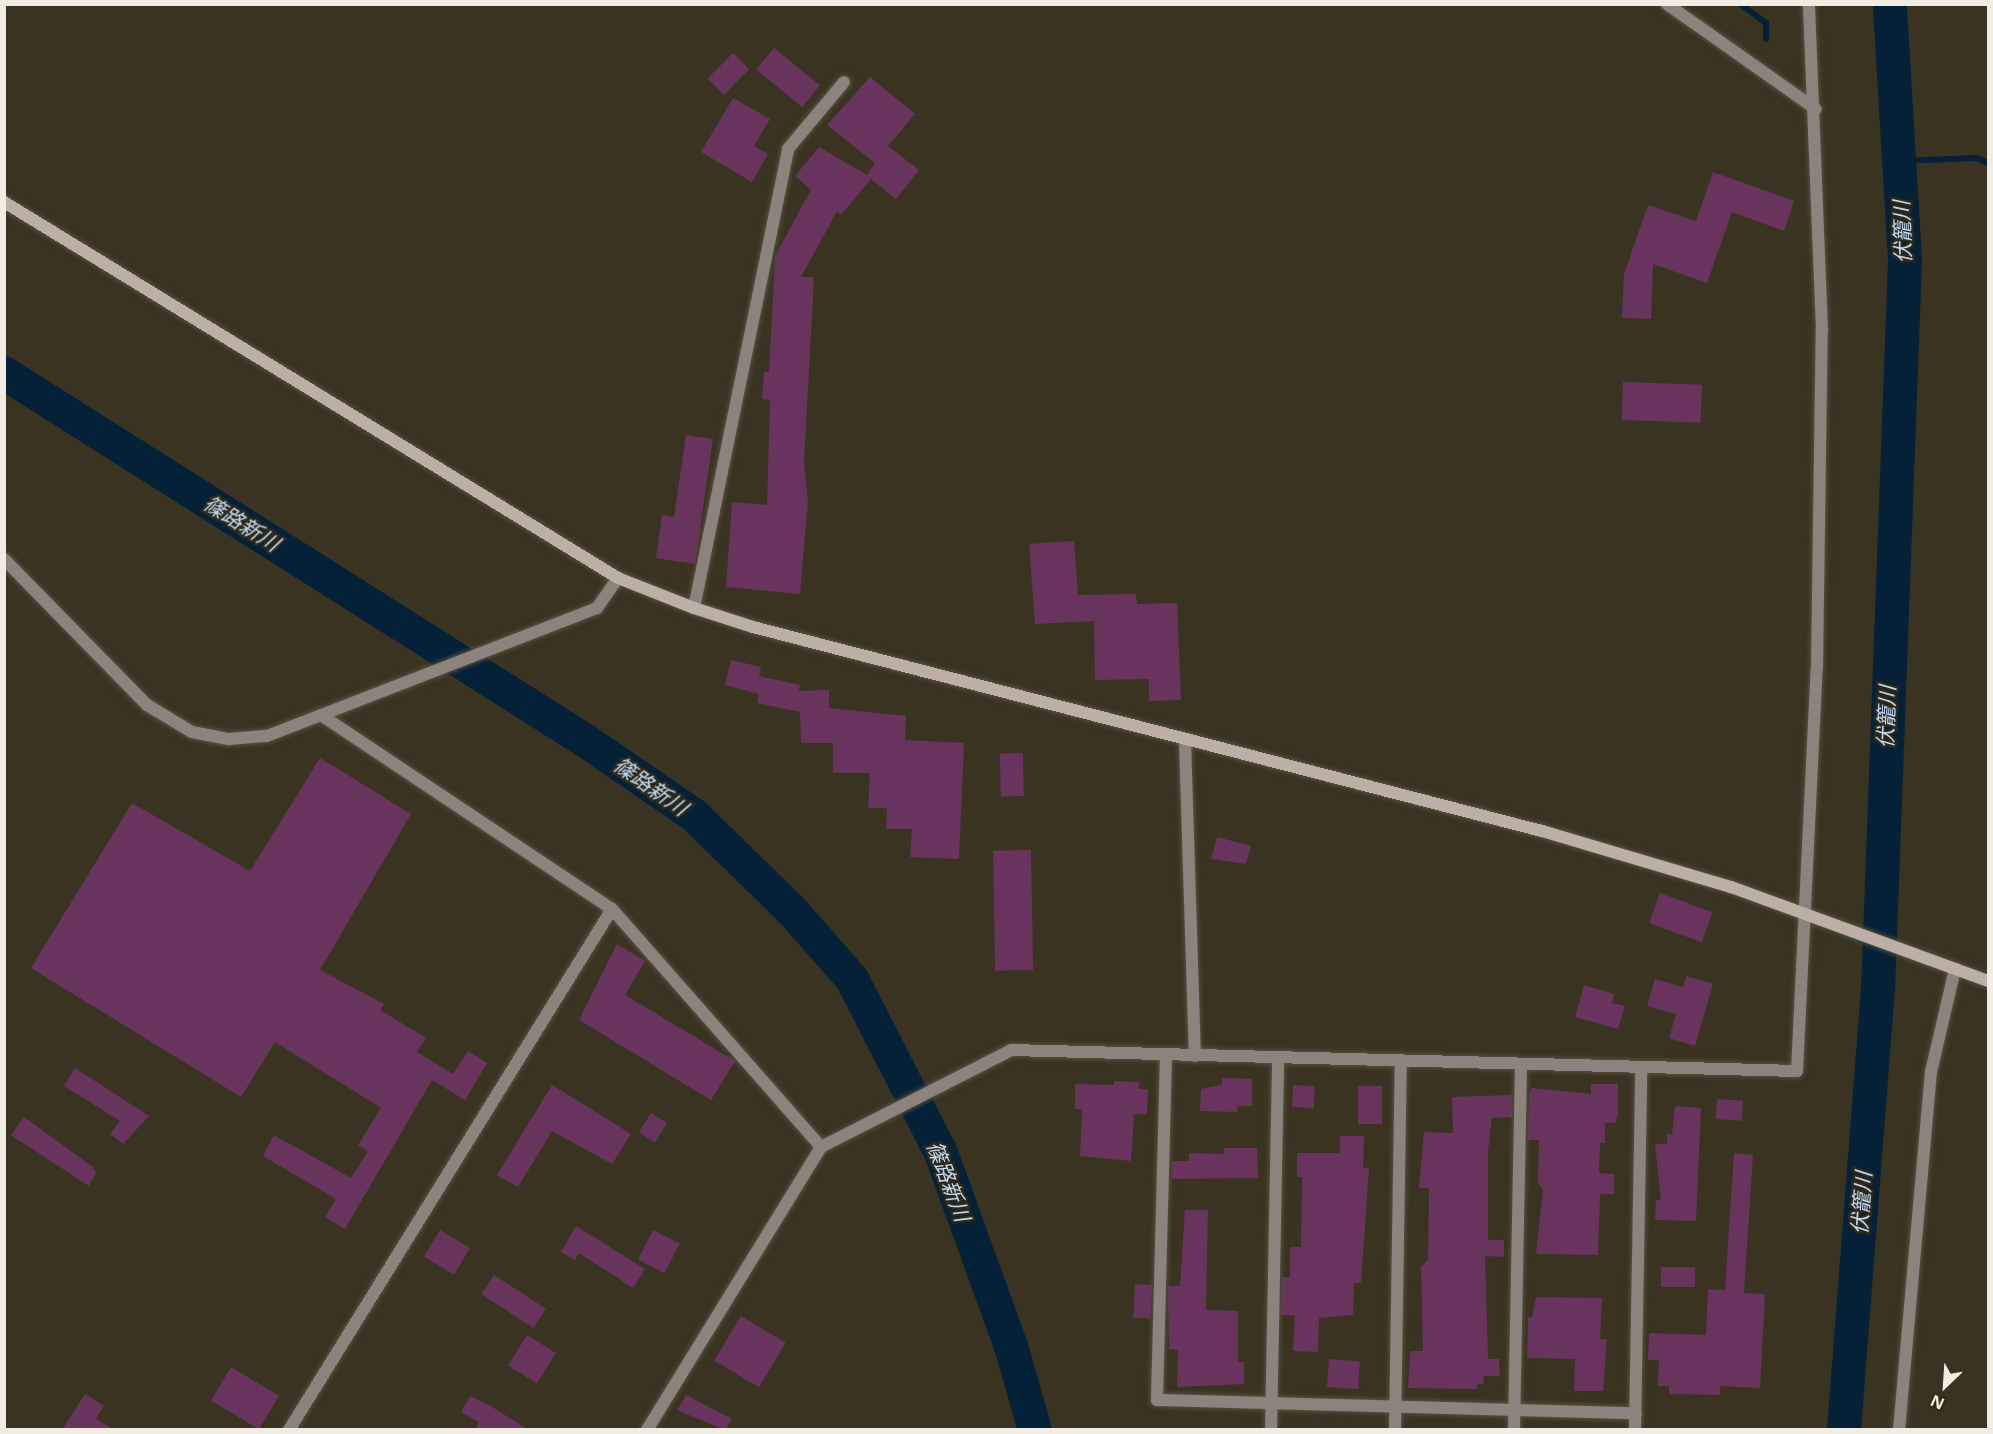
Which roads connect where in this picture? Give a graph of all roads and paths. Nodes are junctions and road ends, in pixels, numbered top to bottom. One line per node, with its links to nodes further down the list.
1 (1667, 4): 4 (street)
2 (1809, 4): 4 (street)
3 (844, 82): 8 (street)
4 (1816, 109): 12 (street)
5 (4, 202): 7 (street)
6 (4, 559): 9 (street)
7 (618, 578): 8 (street); 9 (street)
8 (694, 608): 10 (street)
9 (321, 715): 11 (street)
10 (1185, 741): 12 (street); 16 (street)
11 (612, 909): 21 (street); 26 (street)
12 (1801, 911): 13 (street); 20 (street)
13 (1955, 969): 14 (street); 32 (street)
14 (1989, 981)
15 (1166, 1055): 16 (street); 21 (street); 22 (street)
16 (1196, 1056): 17 (street)
17 (1278, 1059): 18 (street); 22 (street)
18 (1401, 1063): 19 (street); 23 (street)
19 (1521, 1066): 20 (street); 24 (street)
20 (1641, 1070): 25 (street)
21 (821, 1147): 27 (street)
22 (1272, 1405): 23 (street); 28 (street)
23 (1395, 1405): 24 (street); 29 (street)
24 (1515, 1409): 25 (street); 30 (street)
25 (1636, 1413): 31 (street)
26 (289, 1430)
27 (647, 1430)
28 (1271, 1430)
29 (1395, 1430)
30 (1514, 1430)
31 (1635, 1430)
32 (1899, 1430)

